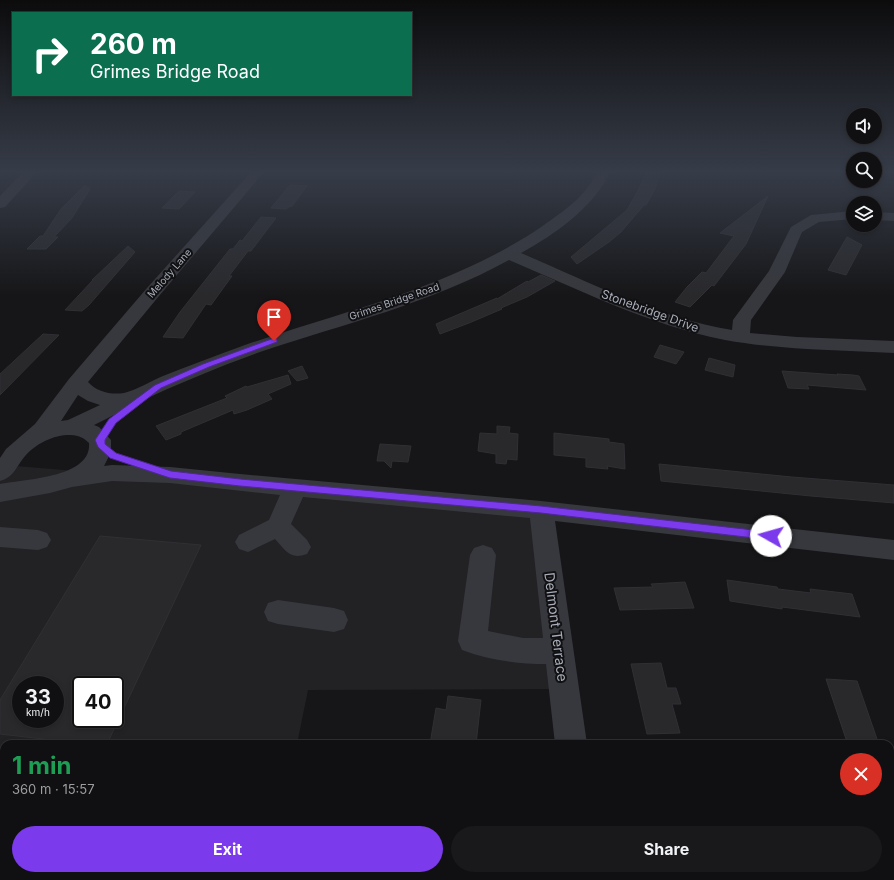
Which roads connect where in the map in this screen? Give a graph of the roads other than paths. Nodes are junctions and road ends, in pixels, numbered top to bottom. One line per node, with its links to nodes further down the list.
1 (222, 213): 9 (street, Melody Lane)
2 (570, 213): 6 (street, Grimes Bridge Road)
3 (846, 216): 7 (street)
4 (882, 216): 5 (street)
5 (894, 217)
6 (509, 254): 7 (street, Stonebridge Drive); 10 (street, Grimes Bridge Road)
7 (740, 337): 8 (street, Stonebridge Drive)
8 (894, 347)
9 (82, 381): 11 (street); 12 (street, Melody Lane); 13 (street, Melody Lane)
10 (158, 386): 11 (street, Grimes Bridge Road); 12 (street, Grimes Bridge Road)
11 (129, 399): 12 (street, Grimes Bridge Road)
12 (86, 433): 13 (street, Grimes Bridge Road); 15 (street); 16 (street, Grimes Bridge Road)
13 (32, 439): 14 (street, Grimes Bridge Road)
14 (3, 471): 16 (street, Grimes Bridge Road)
15 (170, 474): 16 (street); 17 (street)
16 (71, 479)
17 (295, 488): 18 (street); 19 (street)
18 (541, 510): 24 (street); 28 (street, Delmont Terrace)
19 (278, 526): 22 (street); 23 (street)
20 (0, 537): 21 (street)
21 (38, 540)
22 (248, 542)
23 (298, 547)
24 (894, 550)
25 (483, 556): 28 (street)
26 (278, 612): 27 (street)
27 (334, 620)
28 (559, 651): 29 (street, Delmont Terrace)
29 (570, 740)

